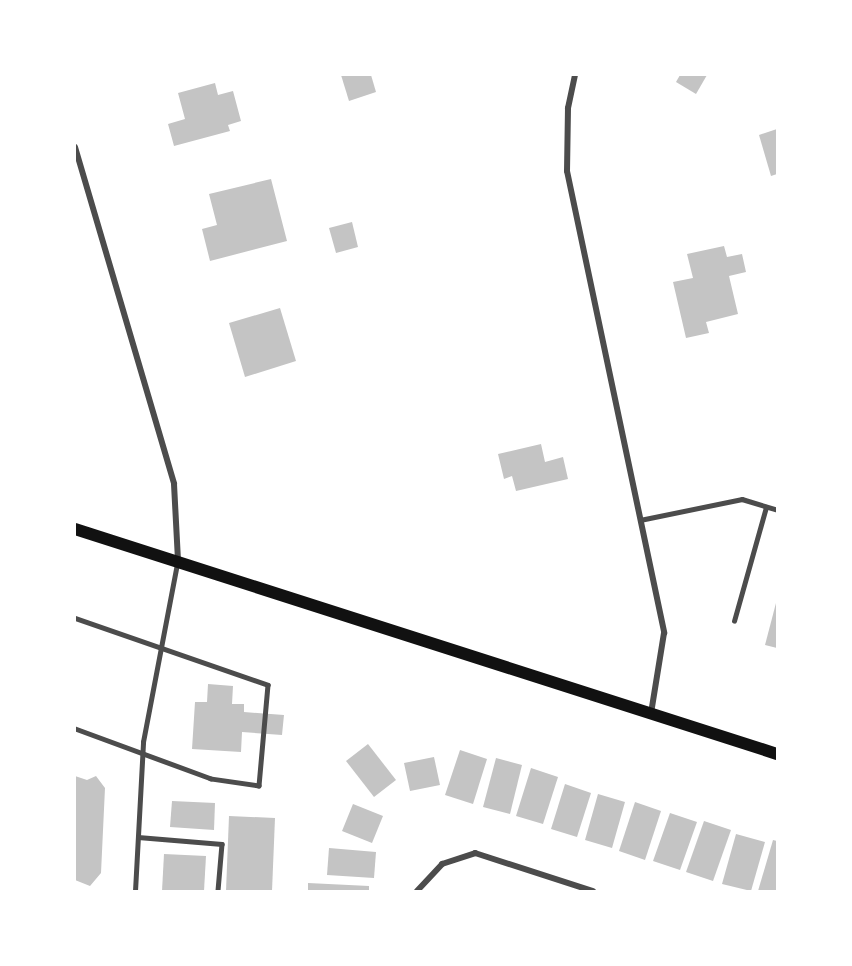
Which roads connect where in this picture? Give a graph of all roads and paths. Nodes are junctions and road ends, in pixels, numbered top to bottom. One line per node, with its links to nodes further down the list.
1 (575, 75): 5 (street)
2 (75, 147): 7 (street)
3 (766, 507): 4 (lane); 5 (lane); 9 (lane)
4 (777, 510)
5 (640, 520): 11 (street)
6 (75, 529): 7 (main road)
7 (178, 562): 10 (lane); 11 (main road)
8 (75, 618): 10 (lane)
9 (734, 621)
10 (162, 645): 13 (lane); 13 (lane)
11 (651, 713): 14 (main road)
12 (75, 729): 13 (lane)
13 (142, 753): 15 (lane)
14 (777, 754)
15 (138, 837): 16 (lane); 17 (lane)
16 (135, 891)
17 (218, 891)
18 (417, 891): 19 (street)
19 (593, 891)

